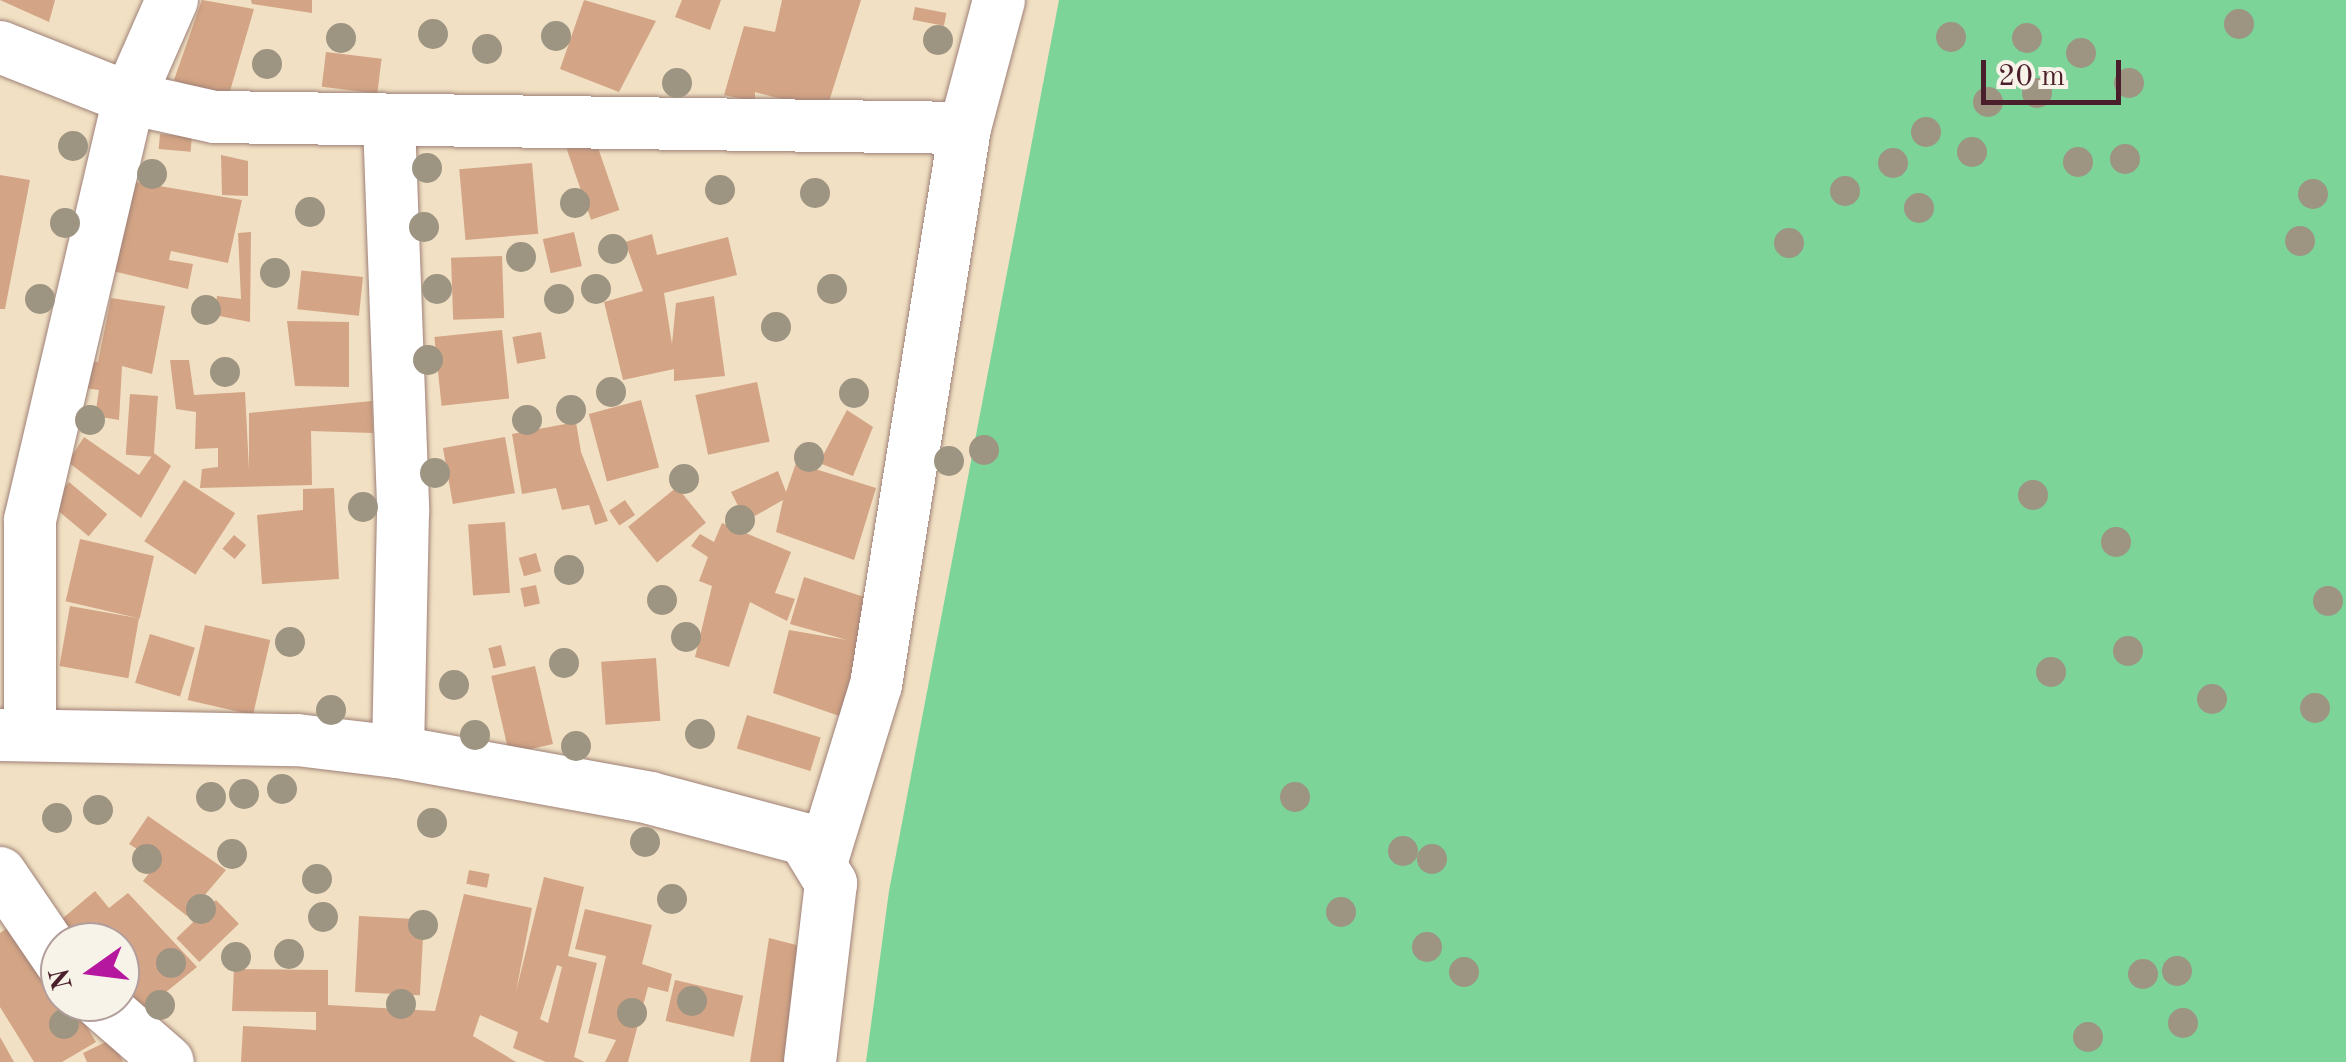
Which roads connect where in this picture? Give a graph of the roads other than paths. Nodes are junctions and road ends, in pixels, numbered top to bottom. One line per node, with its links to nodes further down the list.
1 (172, 0): 4 (street)
2 (1000, 0): 6 (street)
3 (0, 48): 4 (street)
4 (128, 98): 5 (street); 7 (street)
5 (389, 122): 6 (street); 8 (street)
6 (965, 128): 9 (street)
7 (15, 733): 8 (street)
8 (398, 752): 9 (street)
9 (823, 857): 14 (street)
10 (0, 872): 11 (street)
11 (40, 931)
12 (122, 1022): 13 (street)
13 (168, 1062)
14 (810, 1062)

